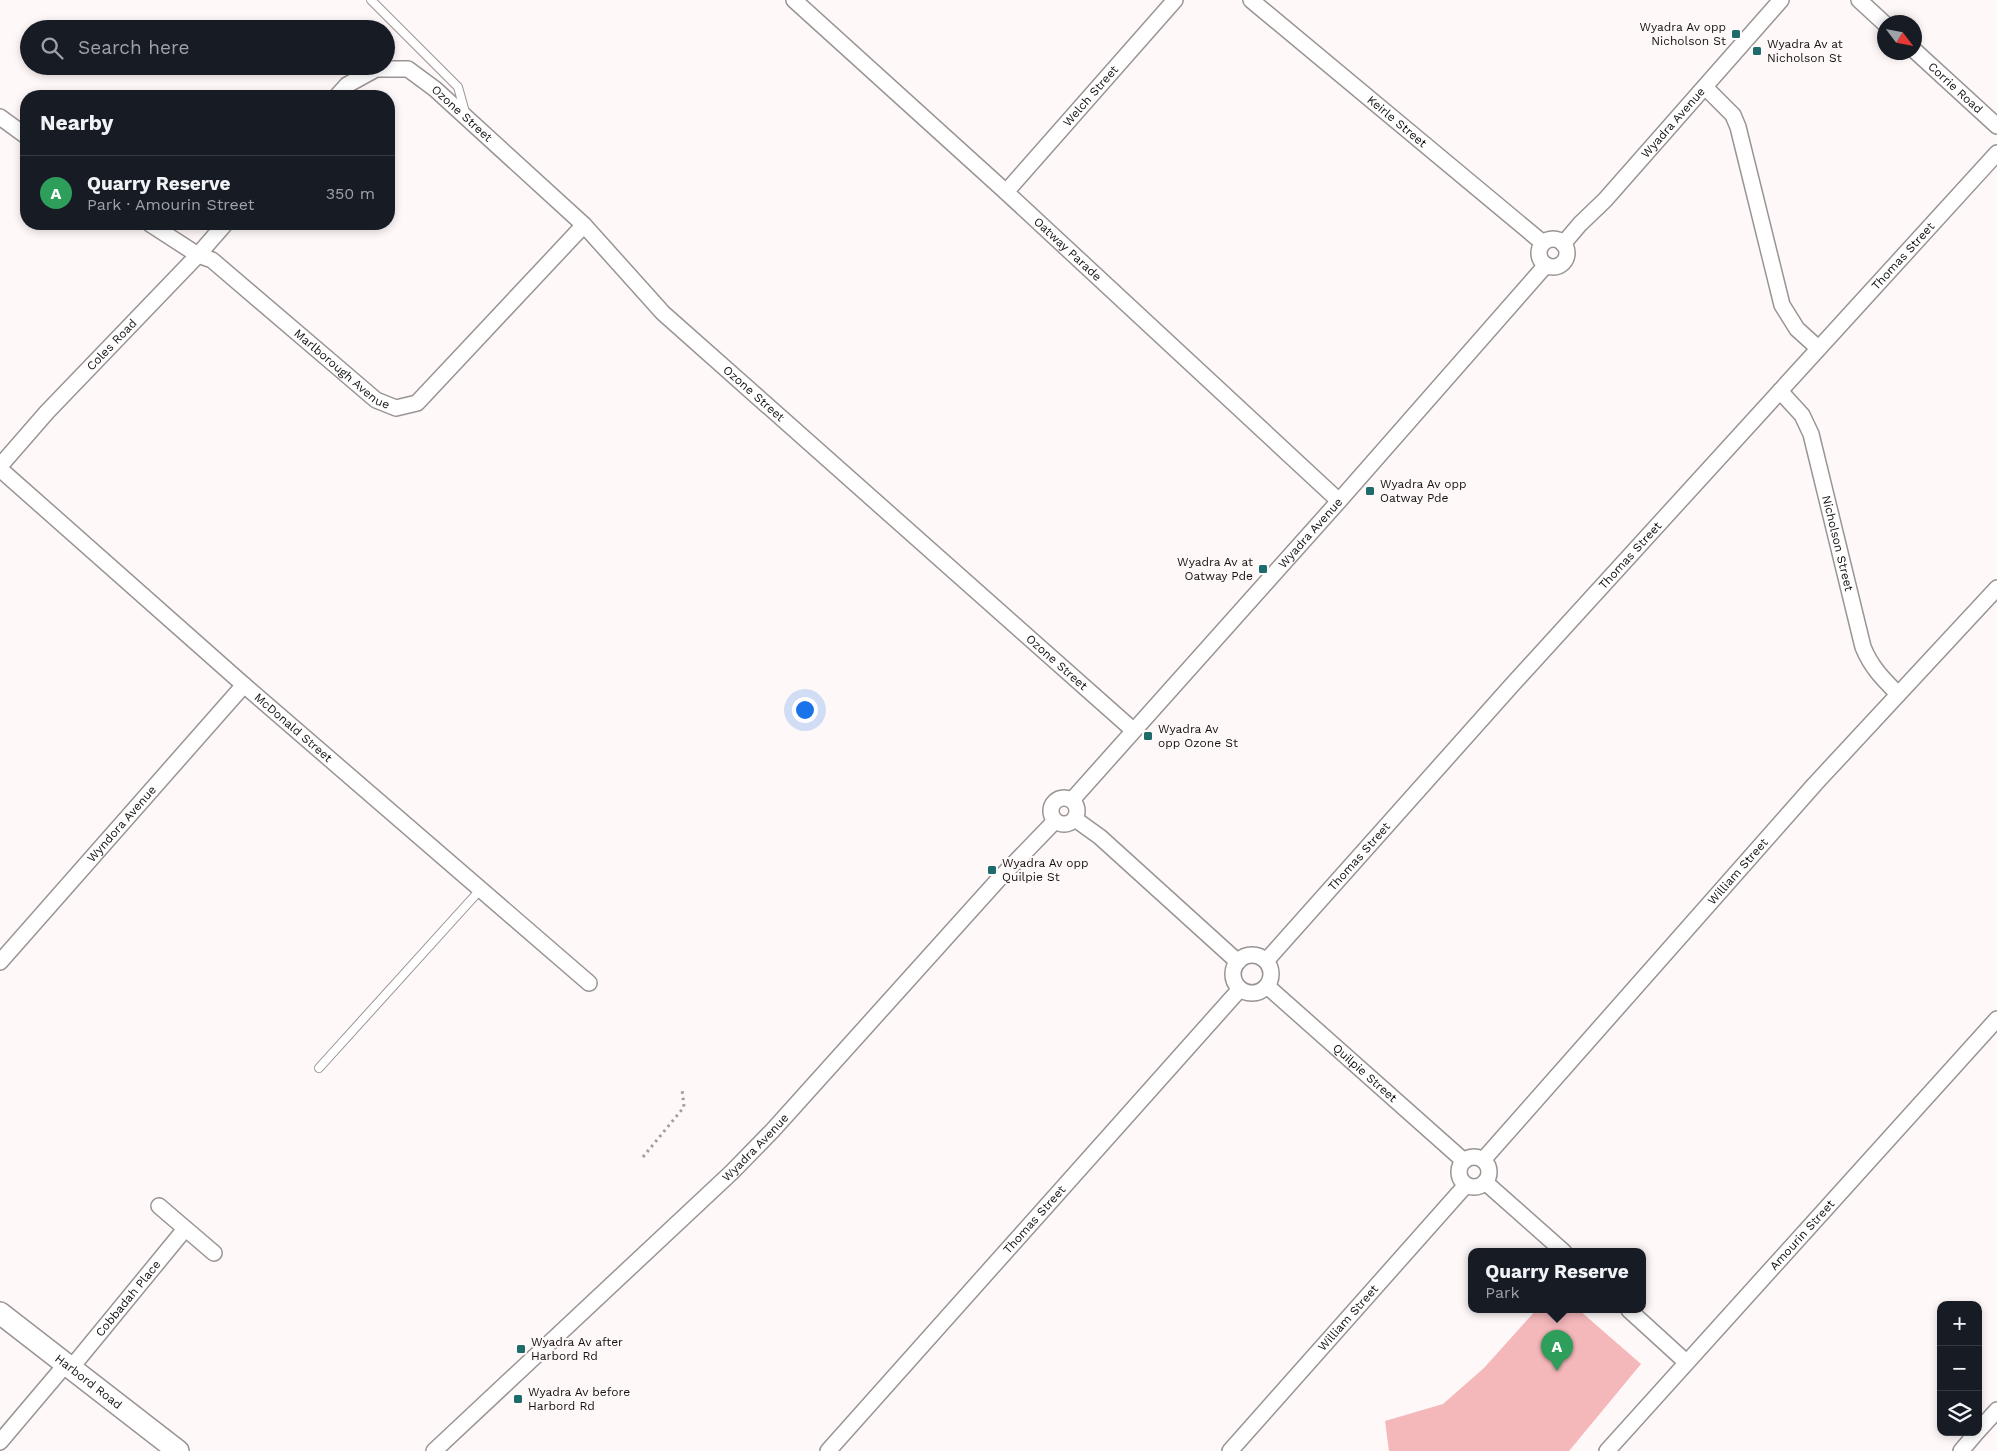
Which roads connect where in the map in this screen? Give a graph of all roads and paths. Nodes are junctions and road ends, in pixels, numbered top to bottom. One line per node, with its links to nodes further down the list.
1 (371, 0): 8 (lane)
2 (794, 0): 20 (street, Oatway Parade)
3 (1175, 0): 20 (street, Welch Street)
4 (1251, 0): 24 (street, Keirle Street)
5 (1781, 0): 13 (street, Wyadra Avenue)
6 (1859, 0): 7 (street)
7 (1877, 17)
8 (391, 20)
9 (395, 24): 16 (lane)
10 (1922, 57): 17 (street, Corrie Road)
11 (395, 69): 16 (street, Ozone Street)
12 (365, 75): 14 (street, Ozone Street)
13 (1705, 87): 25 (street, Wyadra Avenue); 28 (street)
14 (342, 90)
15 (0, 117): 18 (street)
16 (466, 117): 21 (street, Ozone Street)
17 (1997, 126)
18 (20, 132)
19 (1997, 153): 28 (street, Thomas Street)
20 (1006, 192): 32 (street, Oatway Parade)
21 (584, 225): 26 (street, Marlborough Avenue); 36 (street, Ozone Street)
22 (160, 230): 26 (street, Marlborough Avenue)
23 (220, 230): 26 (street, Coles Road)
24 (1543, 244): 25 (street); 27 (street)
25 (1563, 244): 27 (street)
26 (198, 254): 30 (street, Coles Road)
27 (1546, 265): 32 (street, Wyadra Avenue)
28 (1818, 348): 29 (street, Thomas Street)
29 (1780, 391): 35 (street, Nicholson Street); 43 (street, Thomas Street)
30 (0, 466)
31 (0, 469): 34 (street, McDonald Street)
32 (1339, 501): 36 (street, Wyadra Avenue)
33 (1997, 588): 35 (street, William Street)
34 (244, 686): 40 (street, McDonald Street); 41 (street, Wyndora Avenue)
35 (1898, 694): 51 (street, William Street)
36 (1133, 730): 37 (street, Wyadra Avenue)
37 (1072, 800): 38 (street); 39 (street)
38 (1075, 819): 39 (street); 42 (street)
39 (1055, 821): 68 (street, Wyadra Avenue)
40 (480, 890): 44 (street, McDonald Street); 48 (lane)
41 (0, 962)
42 (1238, 962): 43 (street); 46 (street)
43 (1266, 962): 45 (street)
44 (589, 983)
45 (1267, 986): 46 (street); 52 (street, Quilpie Street)
46 (1240, 989): 69 (street, Thomas Street)
47 (1997, 1019): 61 (street, Amourin Street)
48 (319, 1068)
49 (682, 1089): 50 (path)
50 (643, 1156)
51 (1483, 1160): 52 (street); 53 (street)
52 (1464, 1161): 54 (street)
53 (1485, 1182): 54 (street); 57 (street)
54 (1466, 1184): 70 (street, William Street)
55 (159, 1206): 56 (street)
56 (185, 1228): 58 (street); 62 (street, Cobbadah Place)
57 (1559, 1248)
58 (214, 1253)
59 (0, 1312): 62 (main road, Harbord Road)
60 (1632, 1313): 61 (street)
61 (1686, 1362): 71 (street, Amourin Street)
62 (68, 1366): 66 (street, Cobbadah Place); 67 (main road, Harbord Road)
63 (1997, 1410): 64 (street)
64 (1982, 1427)
65 (1974, 1436): 72 (street)
66 (0, 1442)
67 (178, 1451)
68 (434, 1451)
69 (828, 1451)
70 (1230, 1451)
71 (1607, 1451)
72 (1961, 1451)

